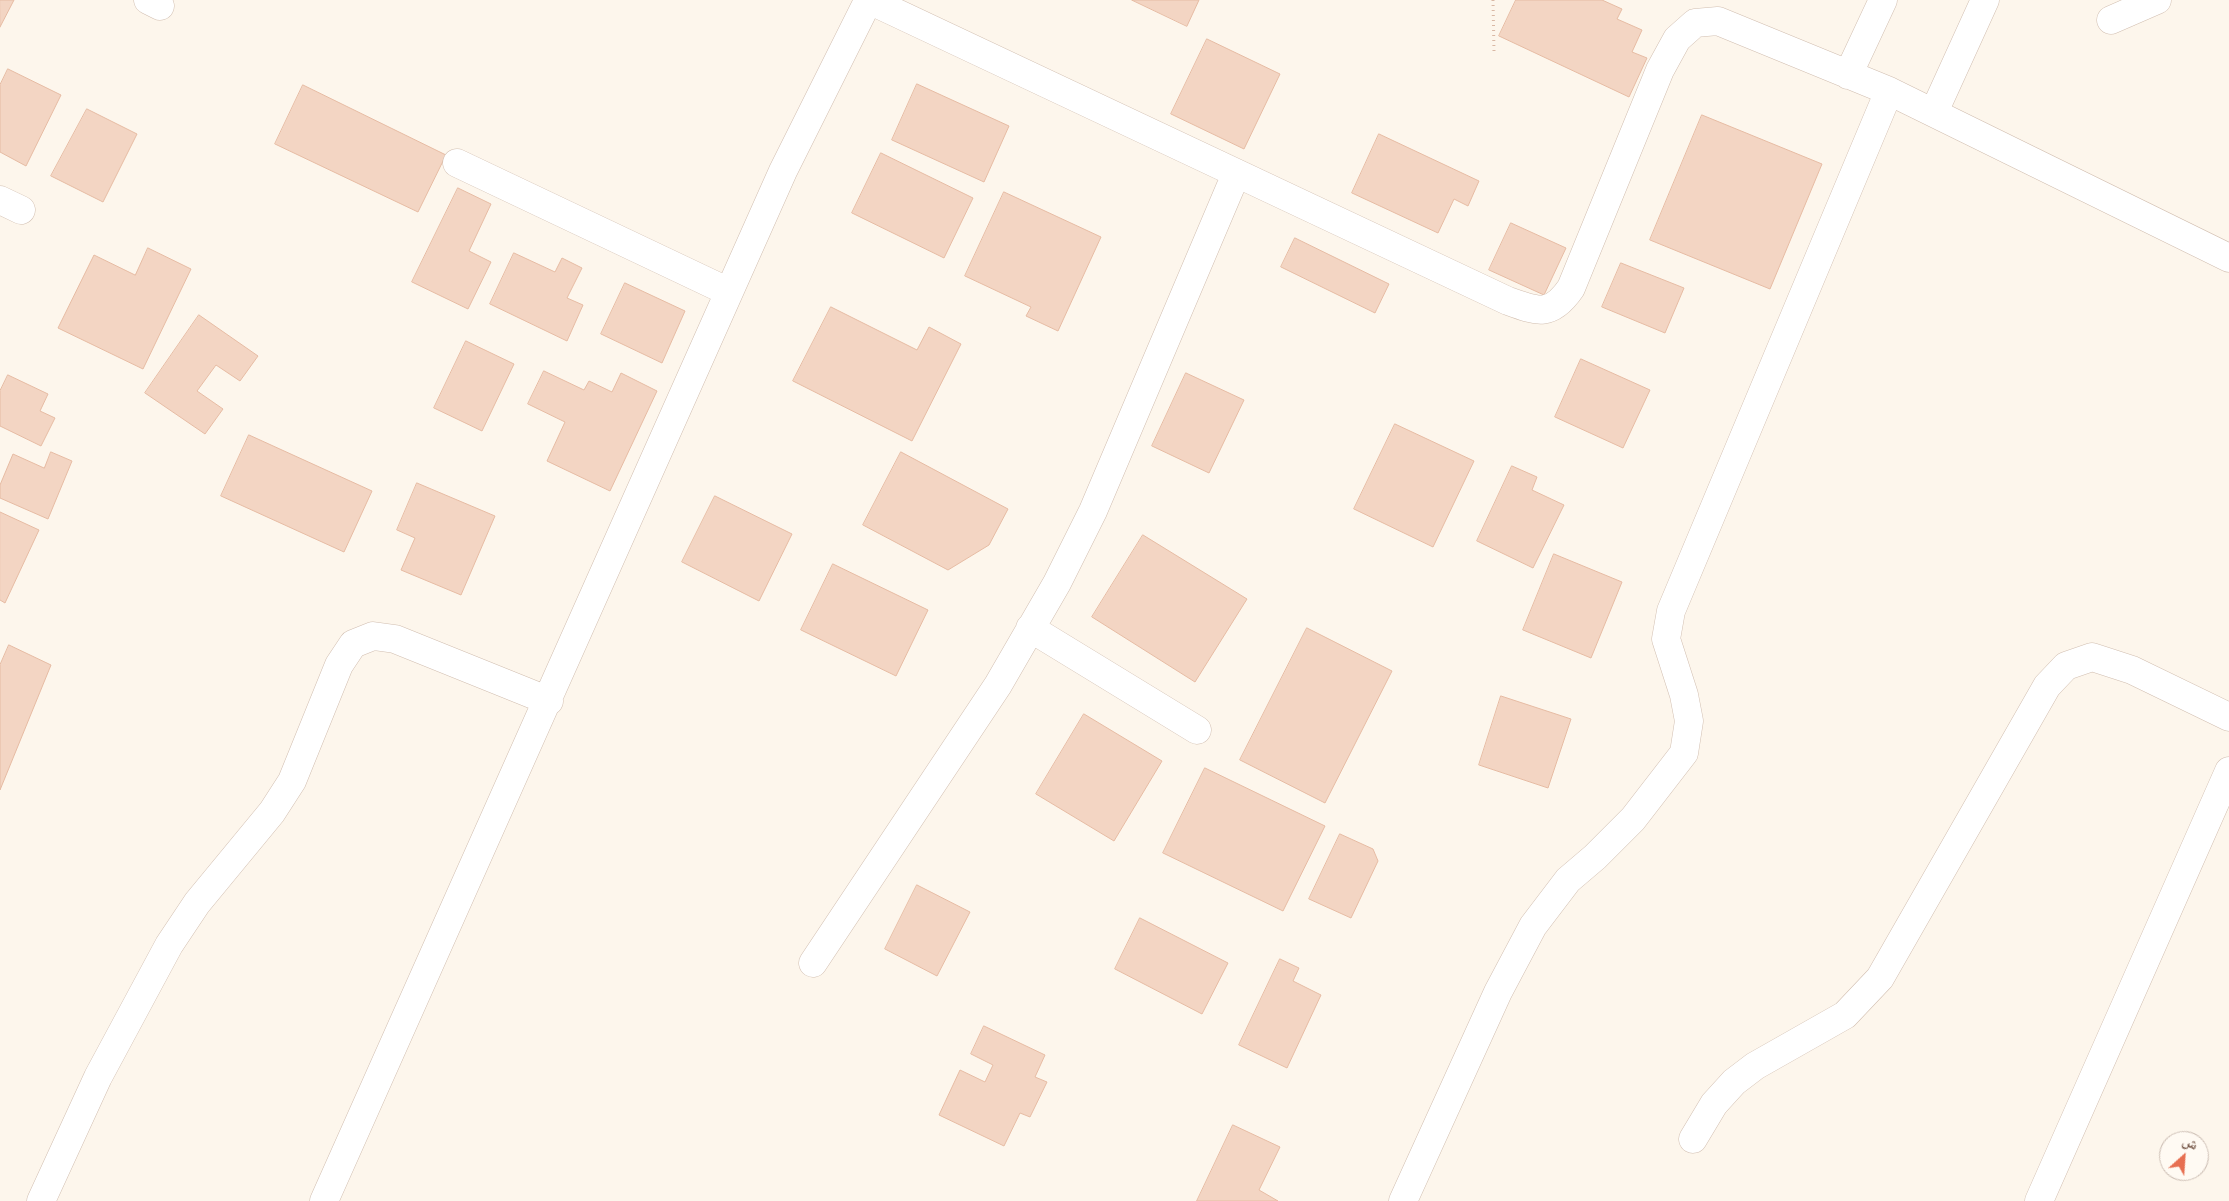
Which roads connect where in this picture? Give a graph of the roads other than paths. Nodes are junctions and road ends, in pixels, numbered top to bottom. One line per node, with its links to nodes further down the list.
1 (868, 0): 10 (street); 12 (street)
2 (1883, 0): 6 (street)
3 (1985, 0): 8 (street)
4 (2156, 0): 5 (street)
5 (2111, 20)
6 (1848, 75): 7 (street); 10 (street)
7 (1889, 91): 8 (street); 22 (street)
8 (1934, 112): 11 (street)
9 (457, 163): 12 (street)
10 (1236, 174): 13 (street)
11 (2229, 258)
12 (730, 292): 14 (street)
13 (1030, 628): 16 (street); 18 (street)
14 (548, 701): 20 (street); 21 (street)
15 (2229, 717): 19 (street)
16 (1197, 730)
17 (2229, 771): 23 (street)
18 (813, 964)
19 (1693, 1139)
20 (41, 1201)
21 (324, 1201)
22 (1403, 1201)
23 (2038, 1201)

